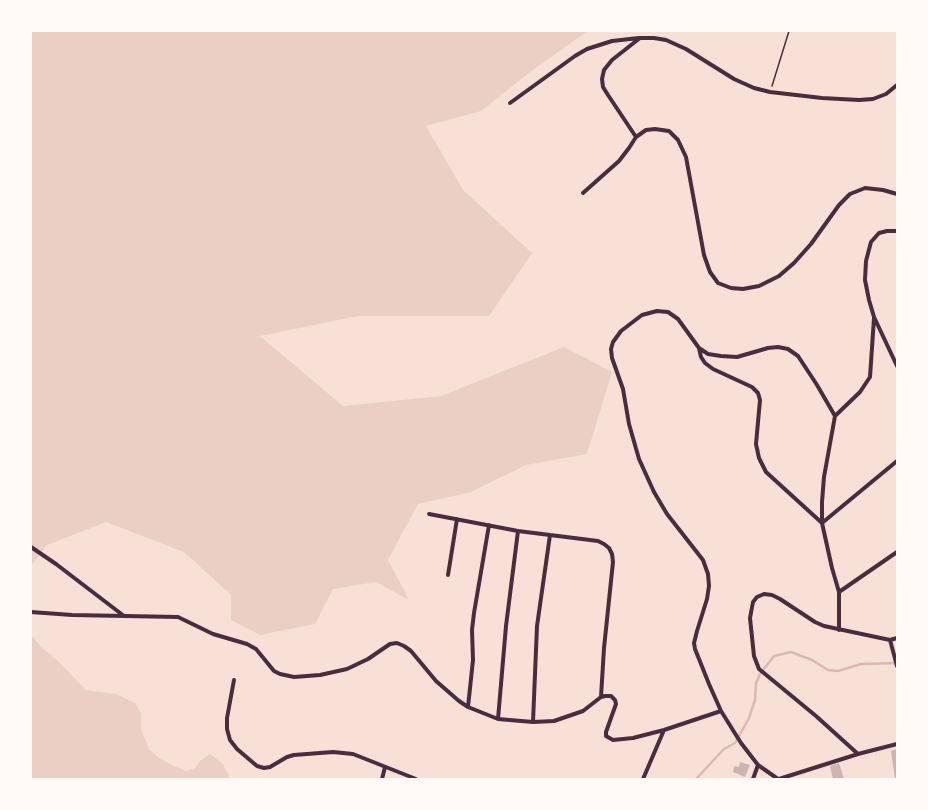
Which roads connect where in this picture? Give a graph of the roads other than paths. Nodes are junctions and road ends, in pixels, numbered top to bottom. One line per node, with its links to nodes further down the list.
1 (640, 38): 2 (street); 3 (street); 4 (street)
2 (897, 85)
3 (510, 103)
4 (636, 137): 5 (street); 6 (street)
5 (583, 193)
6 (897, 194)
7 (897, 231): 8 (street)
8 (874, 317): 10 (street); 11 (street)
9 (699, 348): 11 (street); 15 (street); 32 (street)
10 (897, 366)
11 (835, 416): 15 (street)
12 (897, 461): 15 (street)
13 (429, 514): 14 (street)
14 (457, 519): 16 (street); 21 (street)
15 (822, 523): 22 (street)
16 (489, 525): 17 (street); 31 (street)
17 (518, 531): 18 (street); 33 (street)
18 (550, 535): 30 (street); 34 (street)
19 (31, 546): 24 (street)
20 (897, 552): 22 (street)
21 (448, 575)
22 (839, 592): 25 (street)
23 (31, 612): 24 (street)
24 (124, 616): 31 (street)
25 (839, 630): 27 (street); 37 (street)
26 (897, 638): 27 (street)
27 (890, 640): 28 (street)
28 (897, 666)
29 (234, 680): 39 (street)
30 (600, 697): 34 (street); 35 (street)
31 (468, 706): 33 (street)
32 (721, 711): 35 (street); 38 (street)
33 (498, 719): 34 (street)
34 (532, 722)
35 (664, 730): 42 (street)
36 (897, 744): 37 (street)
37 (858, 754): 44 (street)
38 (758, 765): 43 (street); 44 (street)
39 (385, 766): 40 (street); 41 (street)
40 (382, 779)
41 (416, 779)
42 (643, 779)
43 (753, 779)
44 (779, 779)

